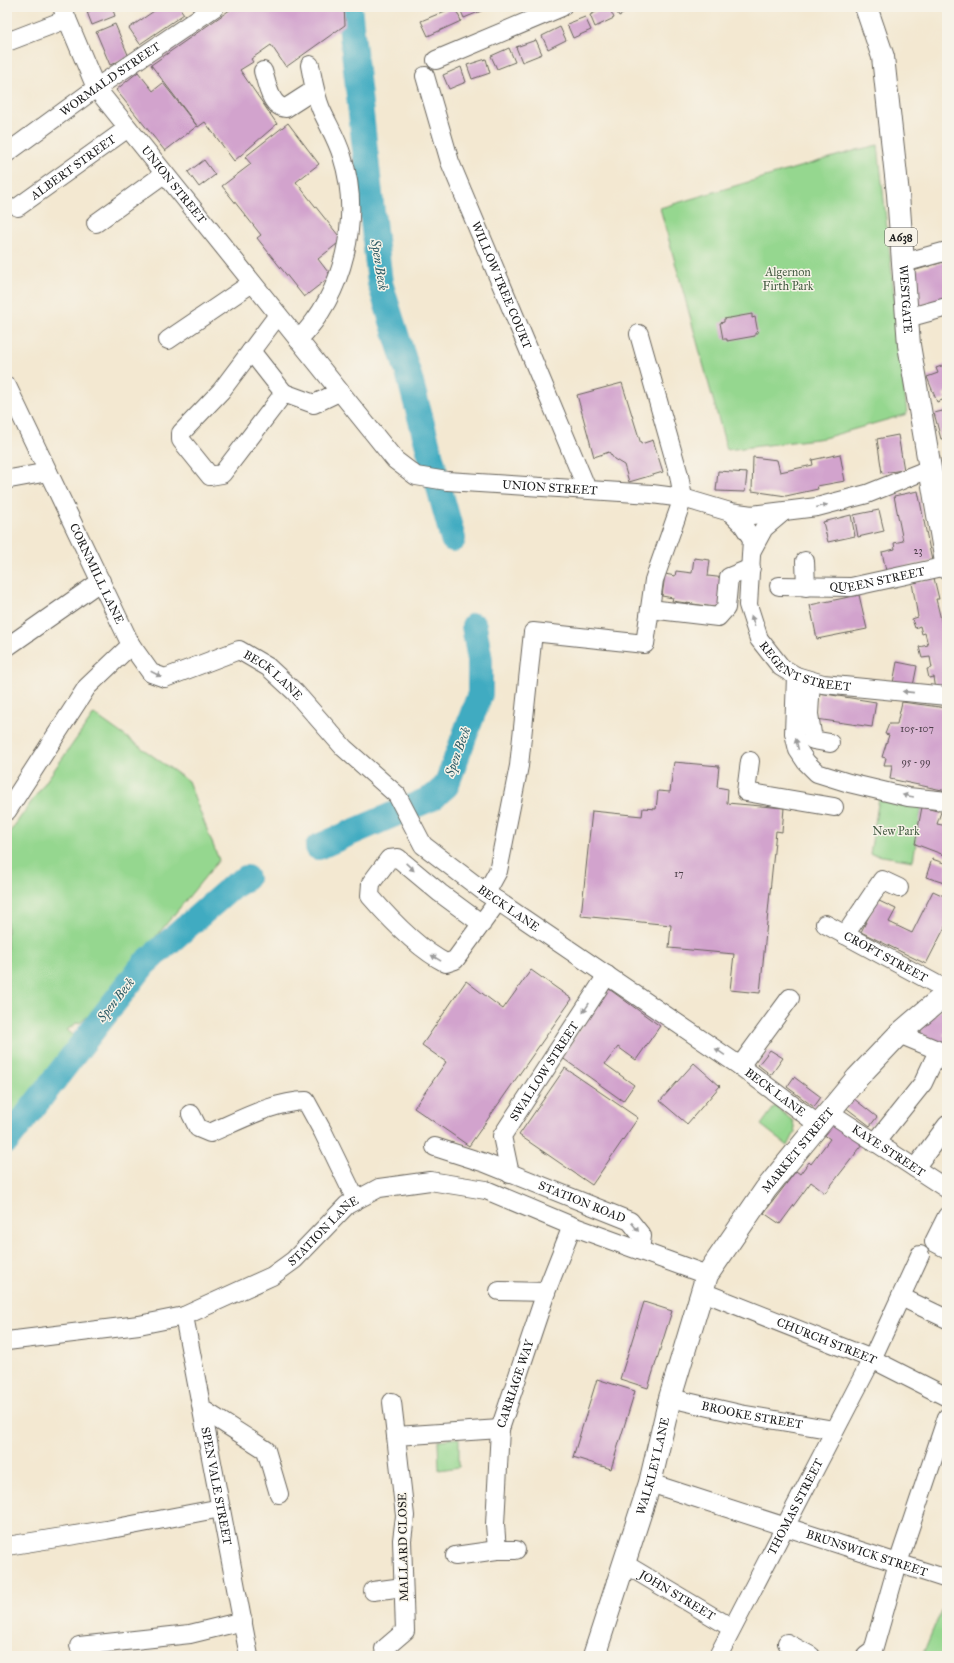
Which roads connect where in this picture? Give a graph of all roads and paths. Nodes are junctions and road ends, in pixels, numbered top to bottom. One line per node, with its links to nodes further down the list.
1 (562, 7): 6 (street)
2 (866, 7): 18 (main road, WESTGATE / A638)
3 (205, 10): 10 (street, WORMALD STREET)
4 (65, 13): 5 (street); 10 (street, UNION STREET)
5 (7, 42)
6 (436, 60)
7 (310, 65): 11 (street)
8 (263, 71): 11 (street)
9 (425, 76): 33 (street, WILLOW TREE COURT)
10 (96, 88): 12 (street, UNION STREET); 13 (street, WORMALD STREET)
11 (314, 90): 25 (street)
12 (128, 128): 14 (street, UNION STREET); 15 (street, ALBERT STREET)
13 (7, 153)
14 (164, 174): 16 (street); 19 (street, UNION STREET)
15 (18, 207)
16 (96, 223)
17 (947, 251): 18 (street)
18 (903, 263): 22 (main road, WESTGATE / A638)
19 (252, 283): 21 (street, UNION STREET); 24 (street)
20 (947, 307): 22 (street)
21 (278, 315): 25 (street, UNION STREET); 26 (street)
22 (907, 318): 30 (main road, WESTGATE / A638)
23 (639, 334): 34 (street)
24 (168, 340)
25 (298, 340): 28 (street, UNION STREET)
26 (251, 351): 29 (street); 29 (street)
27 (7, 386): 31 (street, CORNMILL LANE)
28 (339, 392): 29 (street); 33 (street, UNION STREET)
29 (284, 393)
30 (938, 465): 36 (street, UNION STREET, one-way to 30); 39 (main road, WESTGATE / A638)
31 (48, 472): 32 (street); 41 (street, CORNMILL LANE)
32 (7, 477)
33 (588, 490): 34 (street, UNION STREET)
34 (683, 498): 35 (street, UNION STREET); 44 (street)
35 (730, 512): 36 (street, UNION STREET); 37 (street, REGENT STREET)
36 (783, 512): 37 (street, REGENT STREET)
37 (752, 550): 40 (street, REGENT STREET)
38 (805, 561): 43 (street)
39 (947, 567): 43 (street, QUEEN STREET)
40 (751, 568): 44 (street); 48 (street, REGENT STREET, one-way to 40)
41 (101, 581): 45 (street, CORNMILL LANE); 46 (street)
42 (779, 586): 43 (street, QUEEN STREET)
43 (806, 587)
44 (650, 610): 56 (street)
45 (131, 645): 47 (street, CORNMILL LANE, one-way to 47); 54 (street)
46 (7, 647)
47 (239, 650): 56 (street, BECK LANE)
48 (804, 678): 49 (street, REGENT STREET, one-way to 48); 50 (street); 52 (street, one-way to 48)
49 (947, 696)
50 (830, 743)
51 (750, 761): 53 (street)
52 (947, 801)
53 (834, 807)
54 (7, 811)
55 (899, 888): 59 (street)
56 (492, 897): 58 (street); 60 (street, BECK LANE)
57 (824, 924): 59 (street, CROFT STREET)
58 (478, 929): 58 (street, one-way to 58)
59 (845, 935): 61 (street, CROFT STREET)
60 (607, 975): 65 (street, BECK LANE, one-way to 60); 72 (street, SWALLOW STREET, one-way to 72)
61 (947, 991): 63 (main road, MARKET STREET)
62 (790, 998): 65 (street)
63 (899, 1034): 64 (street); 67 (main road, MARKET STREET)
64 (943, 1052): 69 (street)
65 (740, 1066): 67 (street, BECK LANE)
66 (191, 1114): 74 (street)
67 (824, 1119): 69 (street, KAYE STREET); 80 (main road, MARKET STREET)
68 (947, 1125): 71 (street)
69 (875, 1143): 71 (street, KAYE STREET)
70 (435, 1147): 72 (street, STATION ROAD)
71 (915, 1168): 73 (street, KAYE STREET)
72 (510, 1174): 78 (street, STATION ROAD, one-way to 78)
73 (947, 1189)
74 (356, 1200): 76 (street, STATION LANE); 84 (street, STATION LANE)
75 (947, 1216): 77 (street)
76 (572, 1226): 78 (street, STATION LANE); 82 (street, CARRIAGE WAY)
77 (947, 1249)
78 (640, 1250): 80 (street)
79 (920, 1255): 83 (street, THOMAS STREET)
80 (705, 1284): 87 (street, CHURCH STREET); 89 (main road, WALKLEY LANE)
81 (500, 1291): 82 (street)
82 (546, 1292): 93 (street, CARRIAGE WAY)
83 (901, 1297): 85 (street); 87 (street, THOMAS STREET)
84 (184, 1316): 86 (street, STATION LANE); 91 (street, SPEN VALE STREET)
85 (947, 1319)
86 (7, 1341)
87 (872, 1359): 88 (street, CHURCH STREET); 94 (street, THOMAS STREET)
88 (947, 1397)
89 (670, 1398): 94 (street, BROOKE STREET); 96 (main road, WALKLEY LANE)
90 (392, 1402): 95 (street, MALLARD CLOSE)
91 (202, 1409): 97 (street); 98 (street, SPEN VALE STREET)
92 (947, 1417): 105 (street)
93 (500, 1429): 95 (street); 101 (street, CARRIAGE WAY)
94 (834, 1430): 99 (street, THOMAS STREET)
95 (396, 1436): 107 (street, MALLARD CLOSE)
96 (650, 1483): 99 (street, BRUNSWICK STREET); 104 (main road, WALKLEY LANE)
97 (279, 1494)
98 (221, 1508): 100 (street); 109 (street, SPEN VALE STREET)
99 (784, 1528): 105 (street, BRUNSWICK STREET); 110 (street, THOMAS STREET)
100 (7, 1546)
101 (497, 1550): 102 (street); 103 (street)
102 (516, 1550)
103 (455, 1556)
104 (623, 1563): 110 (street, JOHN STREET); 115 (main road, WALKLEY LANE)
105 (898, 1563): 106 (street, BRUNSWICK STREET); 118 (street)
106 (947, 1579)
107 (403, 1586): 108 (street); 113 (street, MALLARD CLOSE)
108 (373, 1591)
109 (243, 1621): 112 (street); 114 (street, SPEN VALE STREET)
110 (732, 1628): 116 (street, THOMAS STREET)
111 (787, 1642): 117 (street)
112 (79, 1646)
113 (384, 1649)
114 (249, 1656)
115 (594, 1656)
116 (718, 1656)
117 (811, 1656)
118 (866, 1656)

